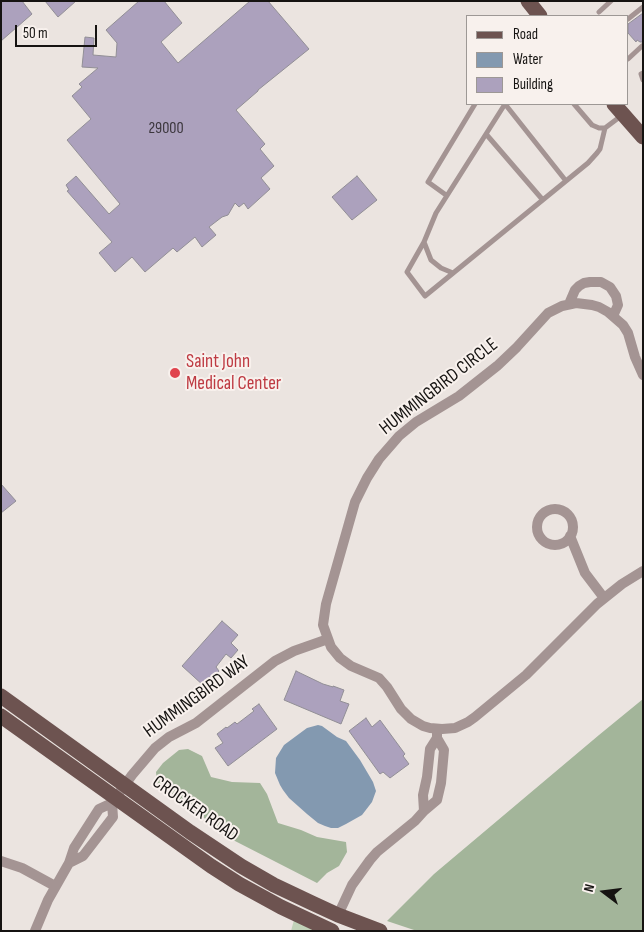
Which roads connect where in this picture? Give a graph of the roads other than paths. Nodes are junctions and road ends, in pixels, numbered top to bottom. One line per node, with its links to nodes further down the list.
1 (528, 1): 5 (main road)
2 (611, 1): 4 (lane)
3 (643, 6): 6 (lane)
4 (598, 12)
5 (539, 15)
6 (629, 18)
7 (642, 46): 8 (lane)
8 (629, 58)
9 (643, 73): 10 (lane)
10 (643, 80)
11 (475, 105): 20 (lane)
12 (504, 105): 17 (lane)
13 (506, 105): 19 (lane)
14 (575, 105): 16 (lane)
15 (619, 109): 16 (lane); 18 (main road)
16 (605, 128): 19 (lane)
17 (486, 134): 20 (lane); 21 (lane)
18 (643, 137)
19 (566, 181): 21 (lane)
20 (446, 196): 22 (lane)
21 (542, 199): 23 (lane)
22 (424, 242): 23 (lane); 23 (lane)
23 (453, 273)
24 (569, 304): 25 (street, HUMMINGBIRD CIRCLE); 25 (street); 30 (street, HUMMINGBIRD CIRCLE)
25 (614, 316): 26 (street, HUMMINGBIRD CIRCLE)
26 (643, 375)
27 (570, 536): 29 (street)
28 (643, 571): 29 (street, HUMMINGBIRD CIRCLE)
29 (604, 598): 33 (street, HUMMINGBIRD CIRCLE)
30 (328, 639): 33 (street, HUMMINGBIRD CIRCLE); 34 (street, HUMMINGBIRD WAY)
31 (1, 696): 34 (main road, CROCKER ROAD)
32 (1, 716): 35 (main road, CROCKER ROAD)
33 (437, 734): 36 (street); 36 (street)
34 (125, 784): 35 (street, HUMMINGBIRD WAY); 40 (main road, CROCKER ROAD)
35 (114, 800): 38 (street); 38 (street); 42 (main road, CROCKER ROAD)
36 (424, 811): 40 (street)
37 (1, 861): 39 (street)
38 (69, 863): 39 (street)
39 (55, 886): 41 (street)
40 (338, 915): 43 (main road, CROCKER ROAD)
41 (35, 931)
42 (332, 931)
43 (380, 931)

